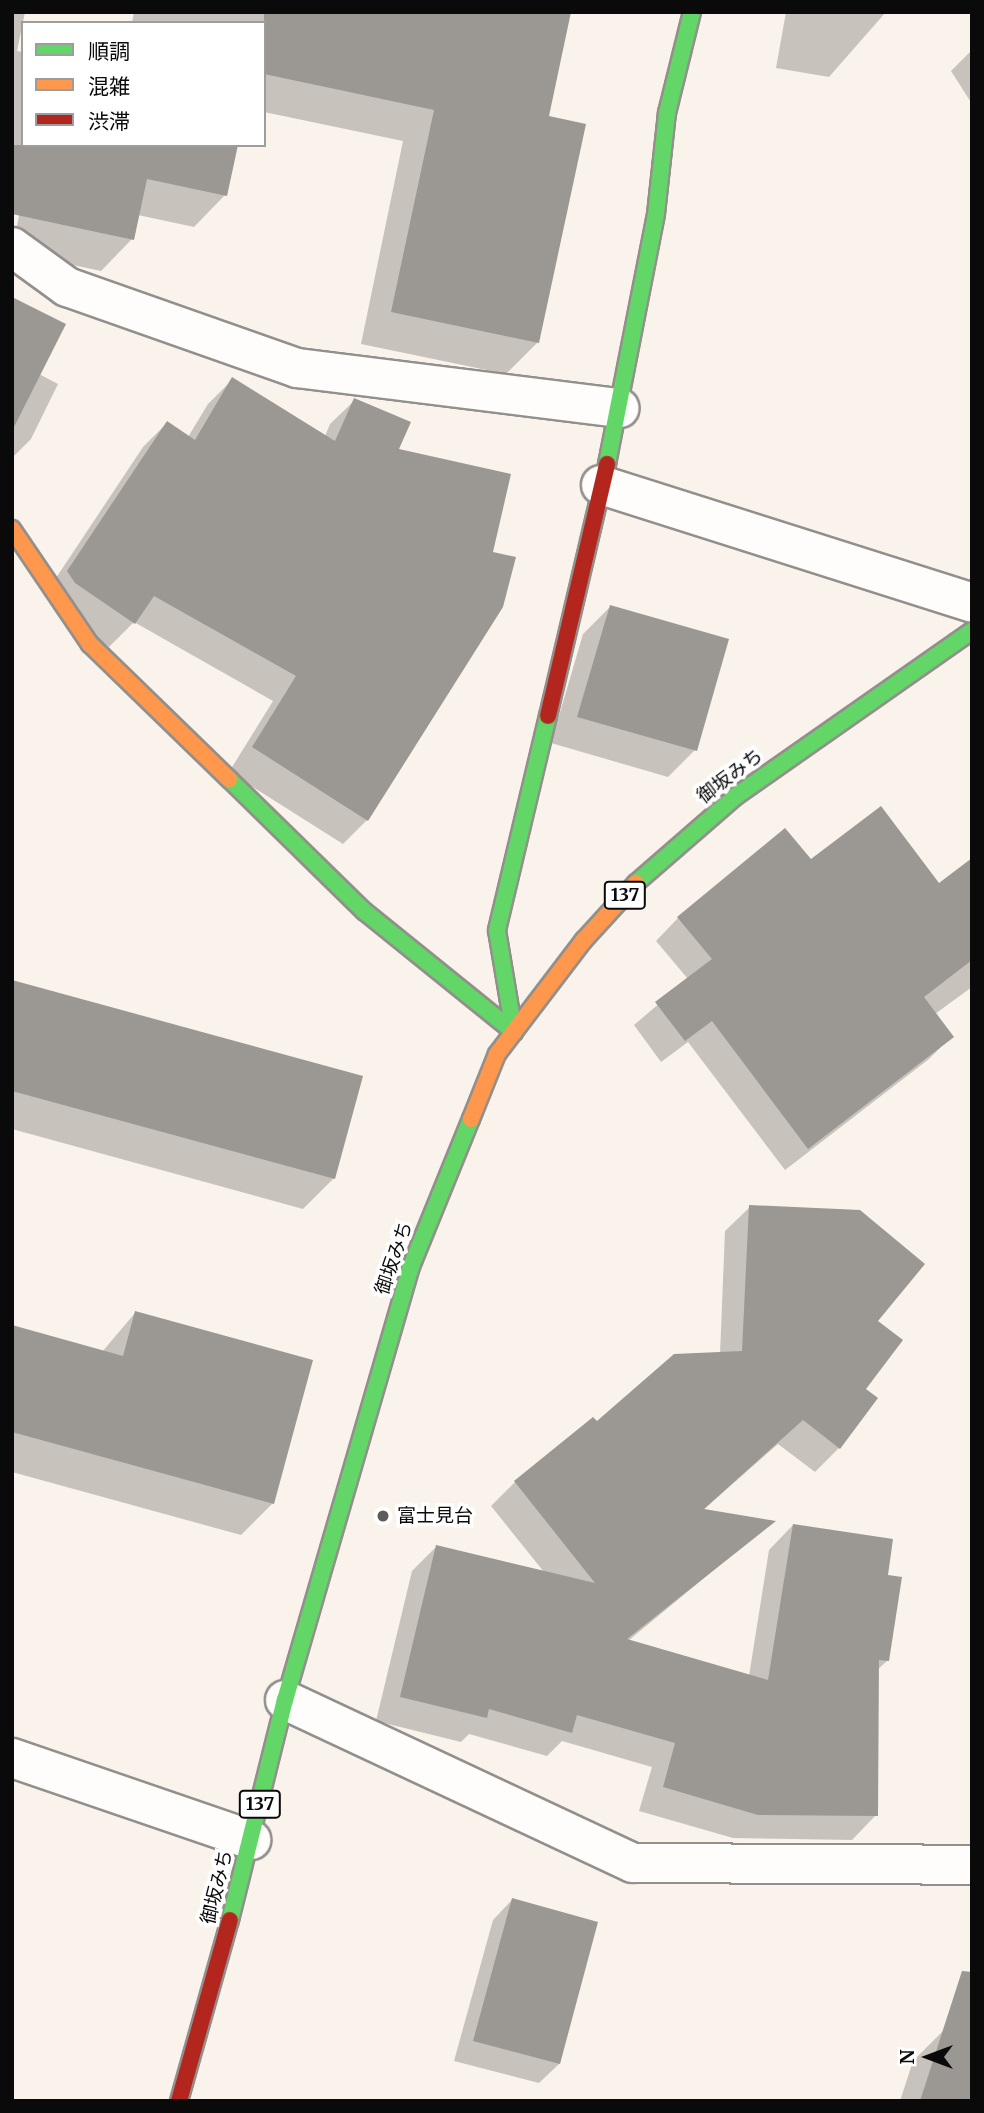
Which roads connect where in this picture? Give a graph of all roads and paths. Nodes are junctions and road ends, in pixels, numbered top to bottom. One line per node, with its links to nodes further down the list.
1 (692, 12): 3 (main road)
2 (12, 247): 3 (street)
3 (620, 408): 4 (main road)
4 (601, 485): 6 (street); 8 (main road)
5 (12, 529): 8 (main road)
6 (972, 603)
7 (972, 631): 8 (main road, 御坂みち / 137)
8 (514, 1032): 9 (main road, 御坂みち / 137)
9 (285, 1700): 11 (main road, 御坂みち / 137); 12 (street)
10 (12, 1758): 11 (street)
11 (251, 1840): 13 (main road, 御坂みち / 137)
12 (972, 1865)
13 (179, 2101)

